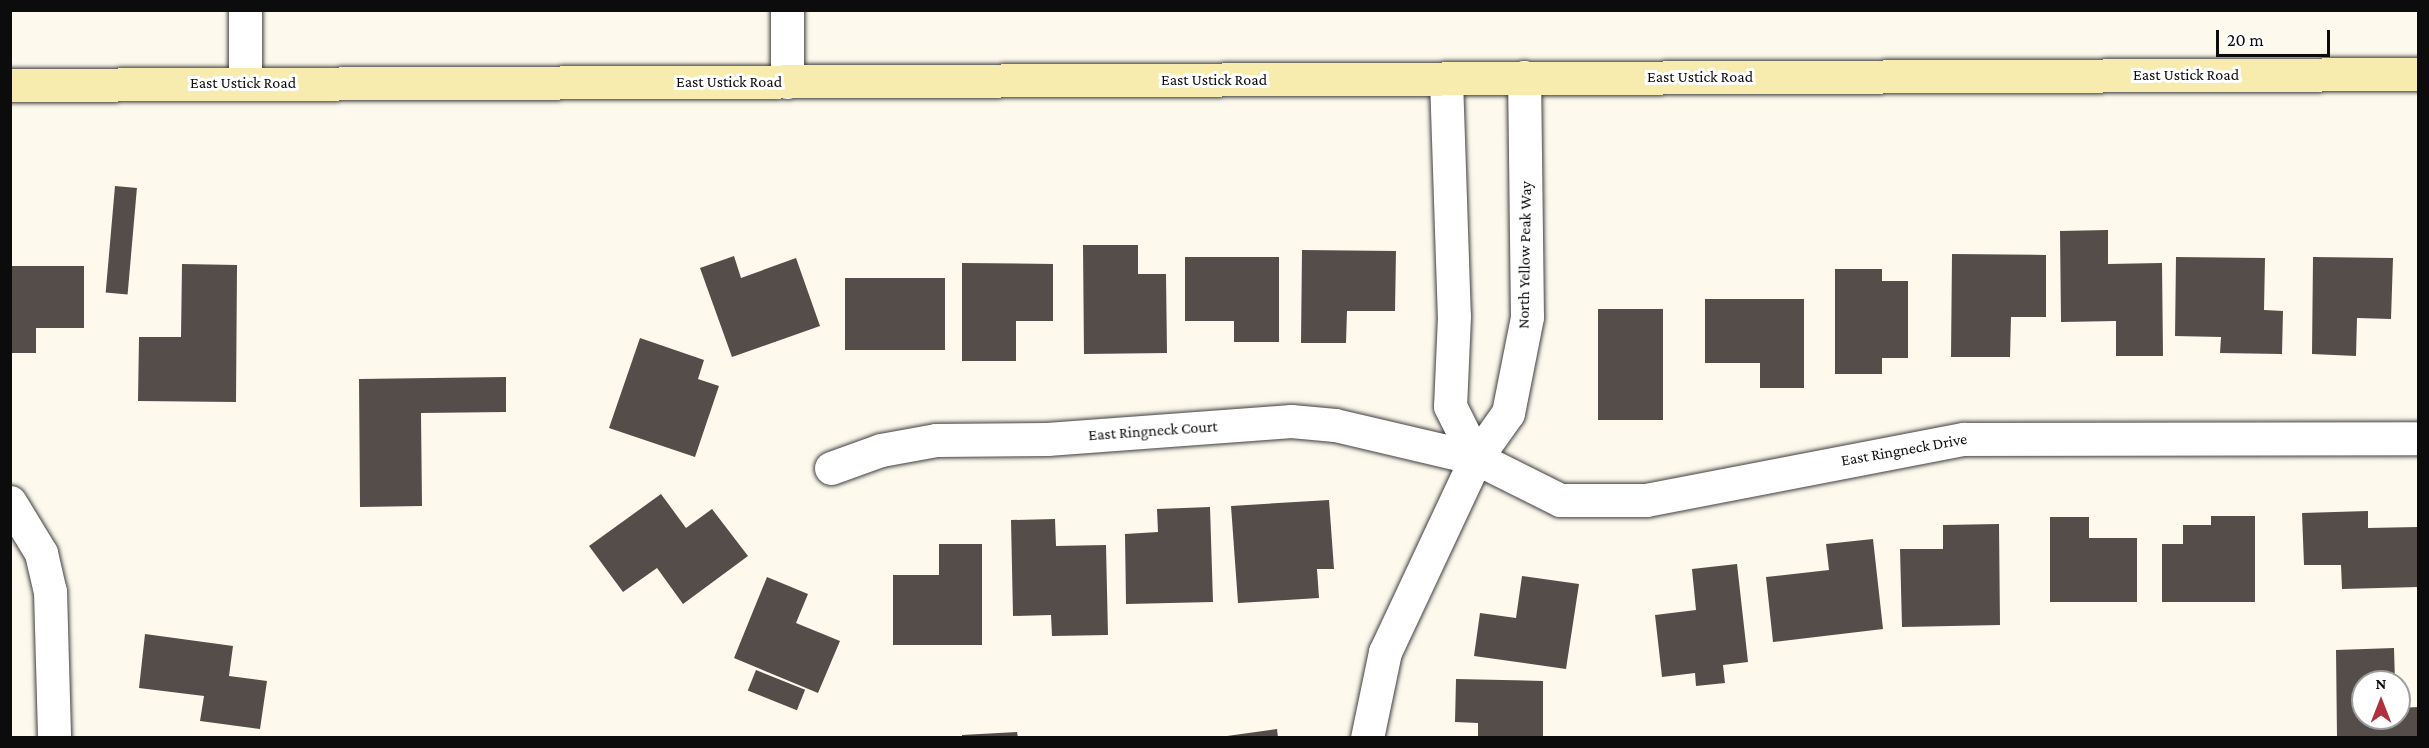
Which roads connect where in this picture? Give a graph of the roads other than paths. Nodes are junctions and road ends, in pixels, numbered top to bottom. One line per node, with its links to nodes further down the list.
1 (245, 10): 6 (street)
2 (787, 10): 7 (street)
3 (2418, 74): 4 (main road, East Ustick Road)
4 (1524, 77): 5 (main road, East Ustick Road); 10 (street, North Yellow Peak Way)
5 (1446, 79): 7 (main road, East Ustick Road); 10 (street)
6 (245, 82): 7 (main road, East Ustick Road); 8 (main road, East Ustick Road)
7 (787, 82)
8 (10, 86)
9 (2418, 438): 10 (street, East Ringneck Drive)
10 (1476, 458): 11 (street, East Ringneck Court); 14 (street, North Yellow Peak Way)
11 (831, 468)
12 (10, 502): 13 (street)
13 (54, 738)
14 (1367, 738)

